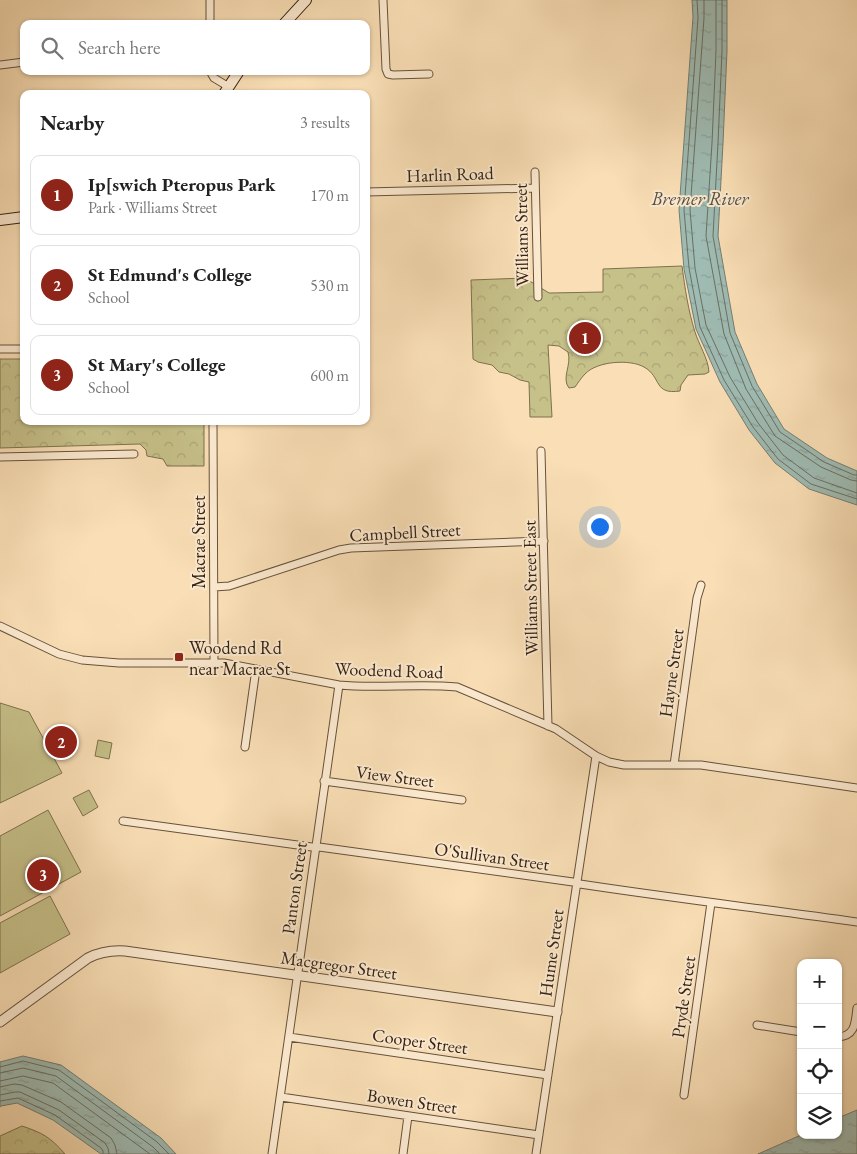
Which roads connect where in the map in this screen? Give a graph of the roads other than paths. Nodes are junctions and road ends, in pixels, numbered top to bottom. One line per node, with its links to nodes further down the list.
1 (210, 0): 4 (street)
2 (306, 0): 5 (main road)
3 (383, 0): 8 (street)
4 (210, 20)
5 (288, 20)
6 (20, 62): 7 (street)
7 (0, 65)
8 (429, 74)
9 (212, 75): 11 (street)
10 (237, 75): 11 (main road)
11 (226, 90)
12 (535, 172): 13 (street, Williams Street)
13 (535, 188): 14 (street, Harlin Road); 17 (street, Williams Street)
14 (370, 192)
15 (20, 218): 16 (main road)
16 (0, 220)
17 (538, 297)
18 (0, 348): 19 (street)
19 (20, 349)
20 (213, 425): 26 (street, Macrae Street)
21 (542, 450): 24 (street, Williams Street East)
22 (134, 454): 23 (street)
23 (0, 457)
24 (544, 541): 26 (street, Campbell Street); 31 (street, Williams Street East)
25 (701, 586): 34 (street, Hayne Street)
26 (214, 587): 28 (street, Macrae Street)
27 (0, 626): 28 (street, Woodend Road)
28 (214, 663): 29 (street, Woodend Road)
29 (256, 669): 30 (street, Woodend Road); 32 (street)
30 (339, 685): 31 (street, Woodend Road); 35 (street, Panton Street)
31 (548, 726): 33 (street, Woodend Road)
32 (245, 747)
33 (596, 756): 34 (street, Woodend Road); 40 (street, Hume Street)
34 (674, 765): 36 (street, Woodend Road)
35 (324, 782): 37 (street, View Street); 39 (street, Panton Street)
36 (857, 788)
37 (462, 800)
38 (123, 821): 39 (street, O'Sullivan Street)
39 (315, 847): 40 (street, O'Sullivan Street); 43 (street, Panton Street)
40 (576, 882): 41 (street, O'Sullivan Street); 45 (street, Hume Street)
41 (711, 903): 42 (street, O'Sullivan Street); 52 (street, Pryde Street)
42 (857, 922)
43 (297, 976): 45 (street, Macgregor Street); 46 (street, Macgregor Street); 49 (street, Panton Street)
44 (857, 1008): 50 (street)
45 (557, 1012): 51 (street, Hume Street)
46 (0, 1022)
47 (757, 1026): 48 (street)
48 (797, 1031)
49 (289, 1037): 51 (street, Cooper Street); 53 (street, Panton Street)
50 (842, 1037)
51 (548, 1075): 55 (street, Hume Street)
52 (684, 1095)
53 (280, 1097): 54 (street, Bowen Street); 56 (street, Panton Street)
54 (408, 1116): 55 (street, Bowen Street); 57 (street)
55 (539, 1135): 58 (street, Hume Street)
56 (272, 1154)
57 (403, 1154)
58 (536, 1154)

